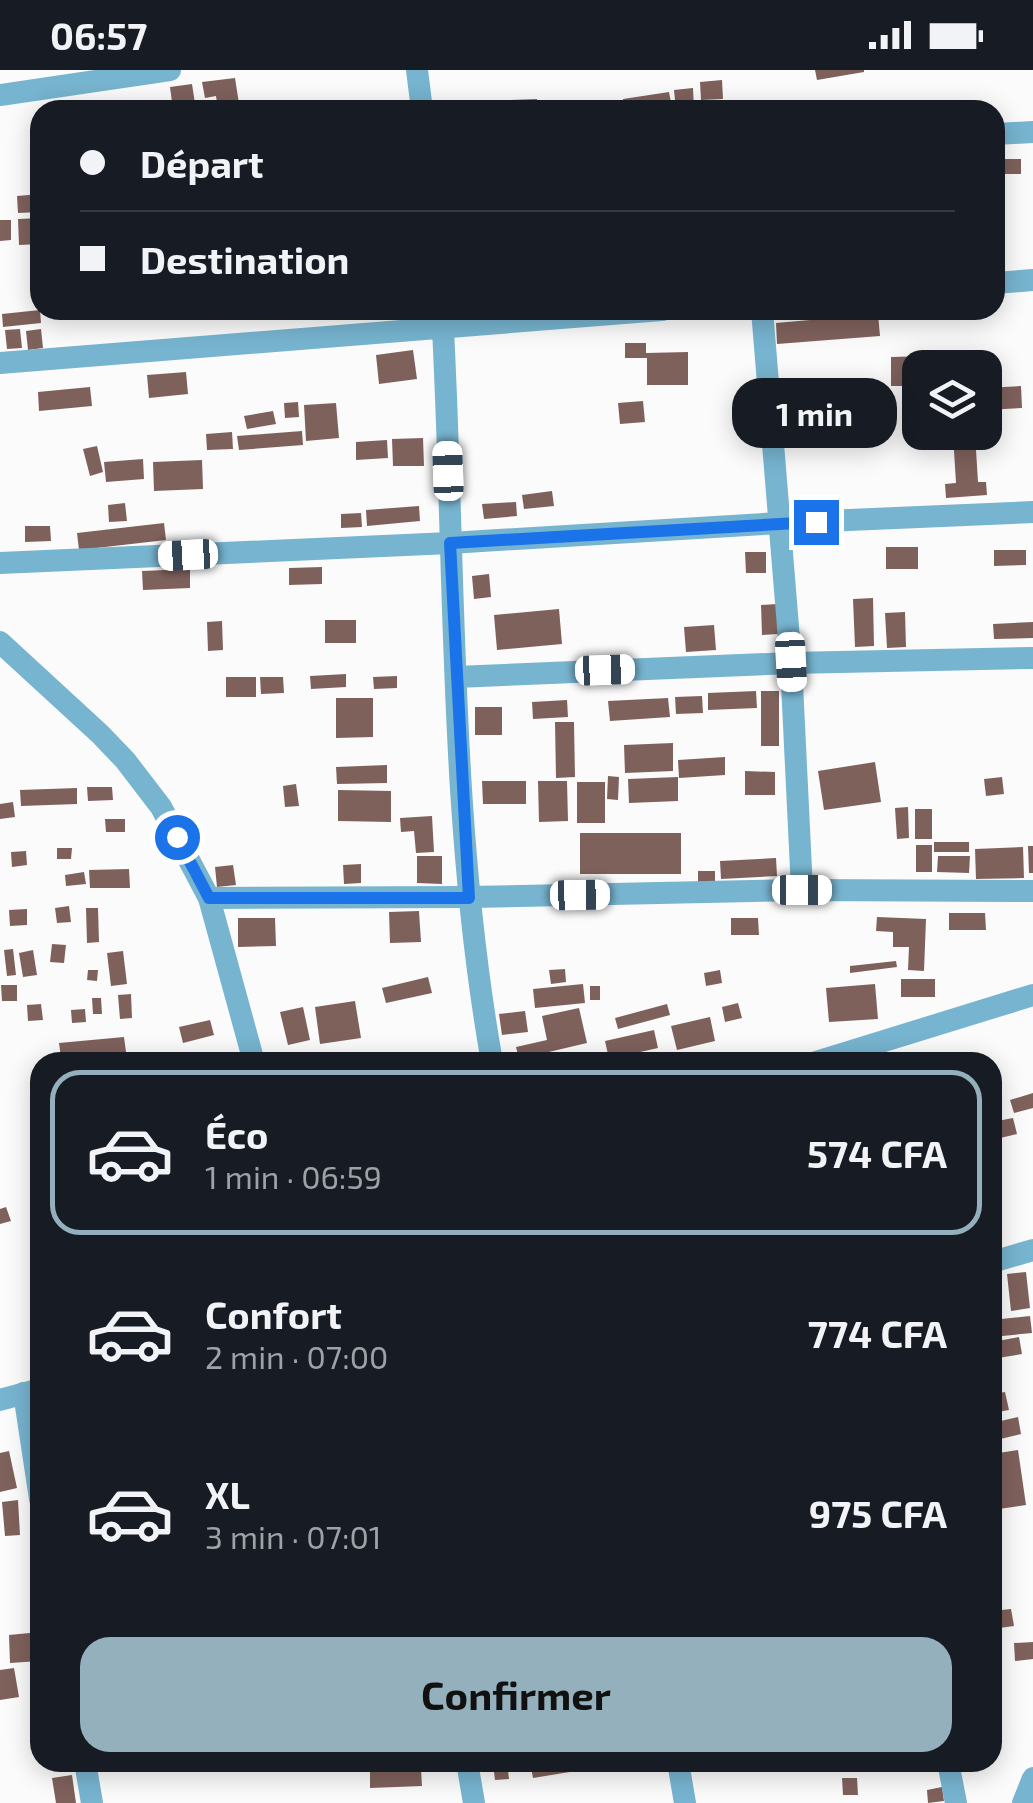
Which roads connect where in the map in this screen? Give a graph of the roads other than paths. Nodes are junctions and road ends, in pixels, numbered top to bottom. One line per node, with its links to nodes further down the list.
1 (170, 70): 3 (street)
2 (417, 70): 4 (street)
3 (0, 95)
4 (421, 100)
5 (1033, 132): 6 (street)
6 (1005, 133)
7 (1033, 280): 8 (street)
8 (1005, 282)
9 (433, 320): 12 (street)
10 (443, 320): 15 (street)
11 (763, 320): 14 (street)
12 (0, 363)
13 (1033, 512): 14 (street)
14 (779, 523): 15 (street); 19 (street)
15 (450, 543): 16 (street); 20 (street)
16 (0, 563)
17 (0, 642): 23 (street)
18 (1033, 658): 19 (street)
19 (791, 662): 20 (street); 21 (street)
20 (456, 677): 24 (street)
21 (802, 890): 22 (street); 24 (street)
22 (1033, 891)
23 (209, 898): 24 (street); 26 (street)
24 (469, 898): 27 (street)
25 (1033, 996): 28 (street)
26 (251, 1052)
27 (491, 1052)
28 (849, 1052)
29 (1033, 1250): 30 (street)
30 (1002, 1259)
31 (30, 1392): 32 (street)
32 (0, 1400)
33 (87, 1772): 38 (street)
34 (469, 1772): 39 (street)
35 (679, 1772): 40 (street)
36 (950, 1772): 41 (street)
37 (1033, 1778): 42 (street)
38 (92, 1803)
39 (474, 1803)
40 (684, 1803)
41 (956, 1803)
42 (1022, 1803)

